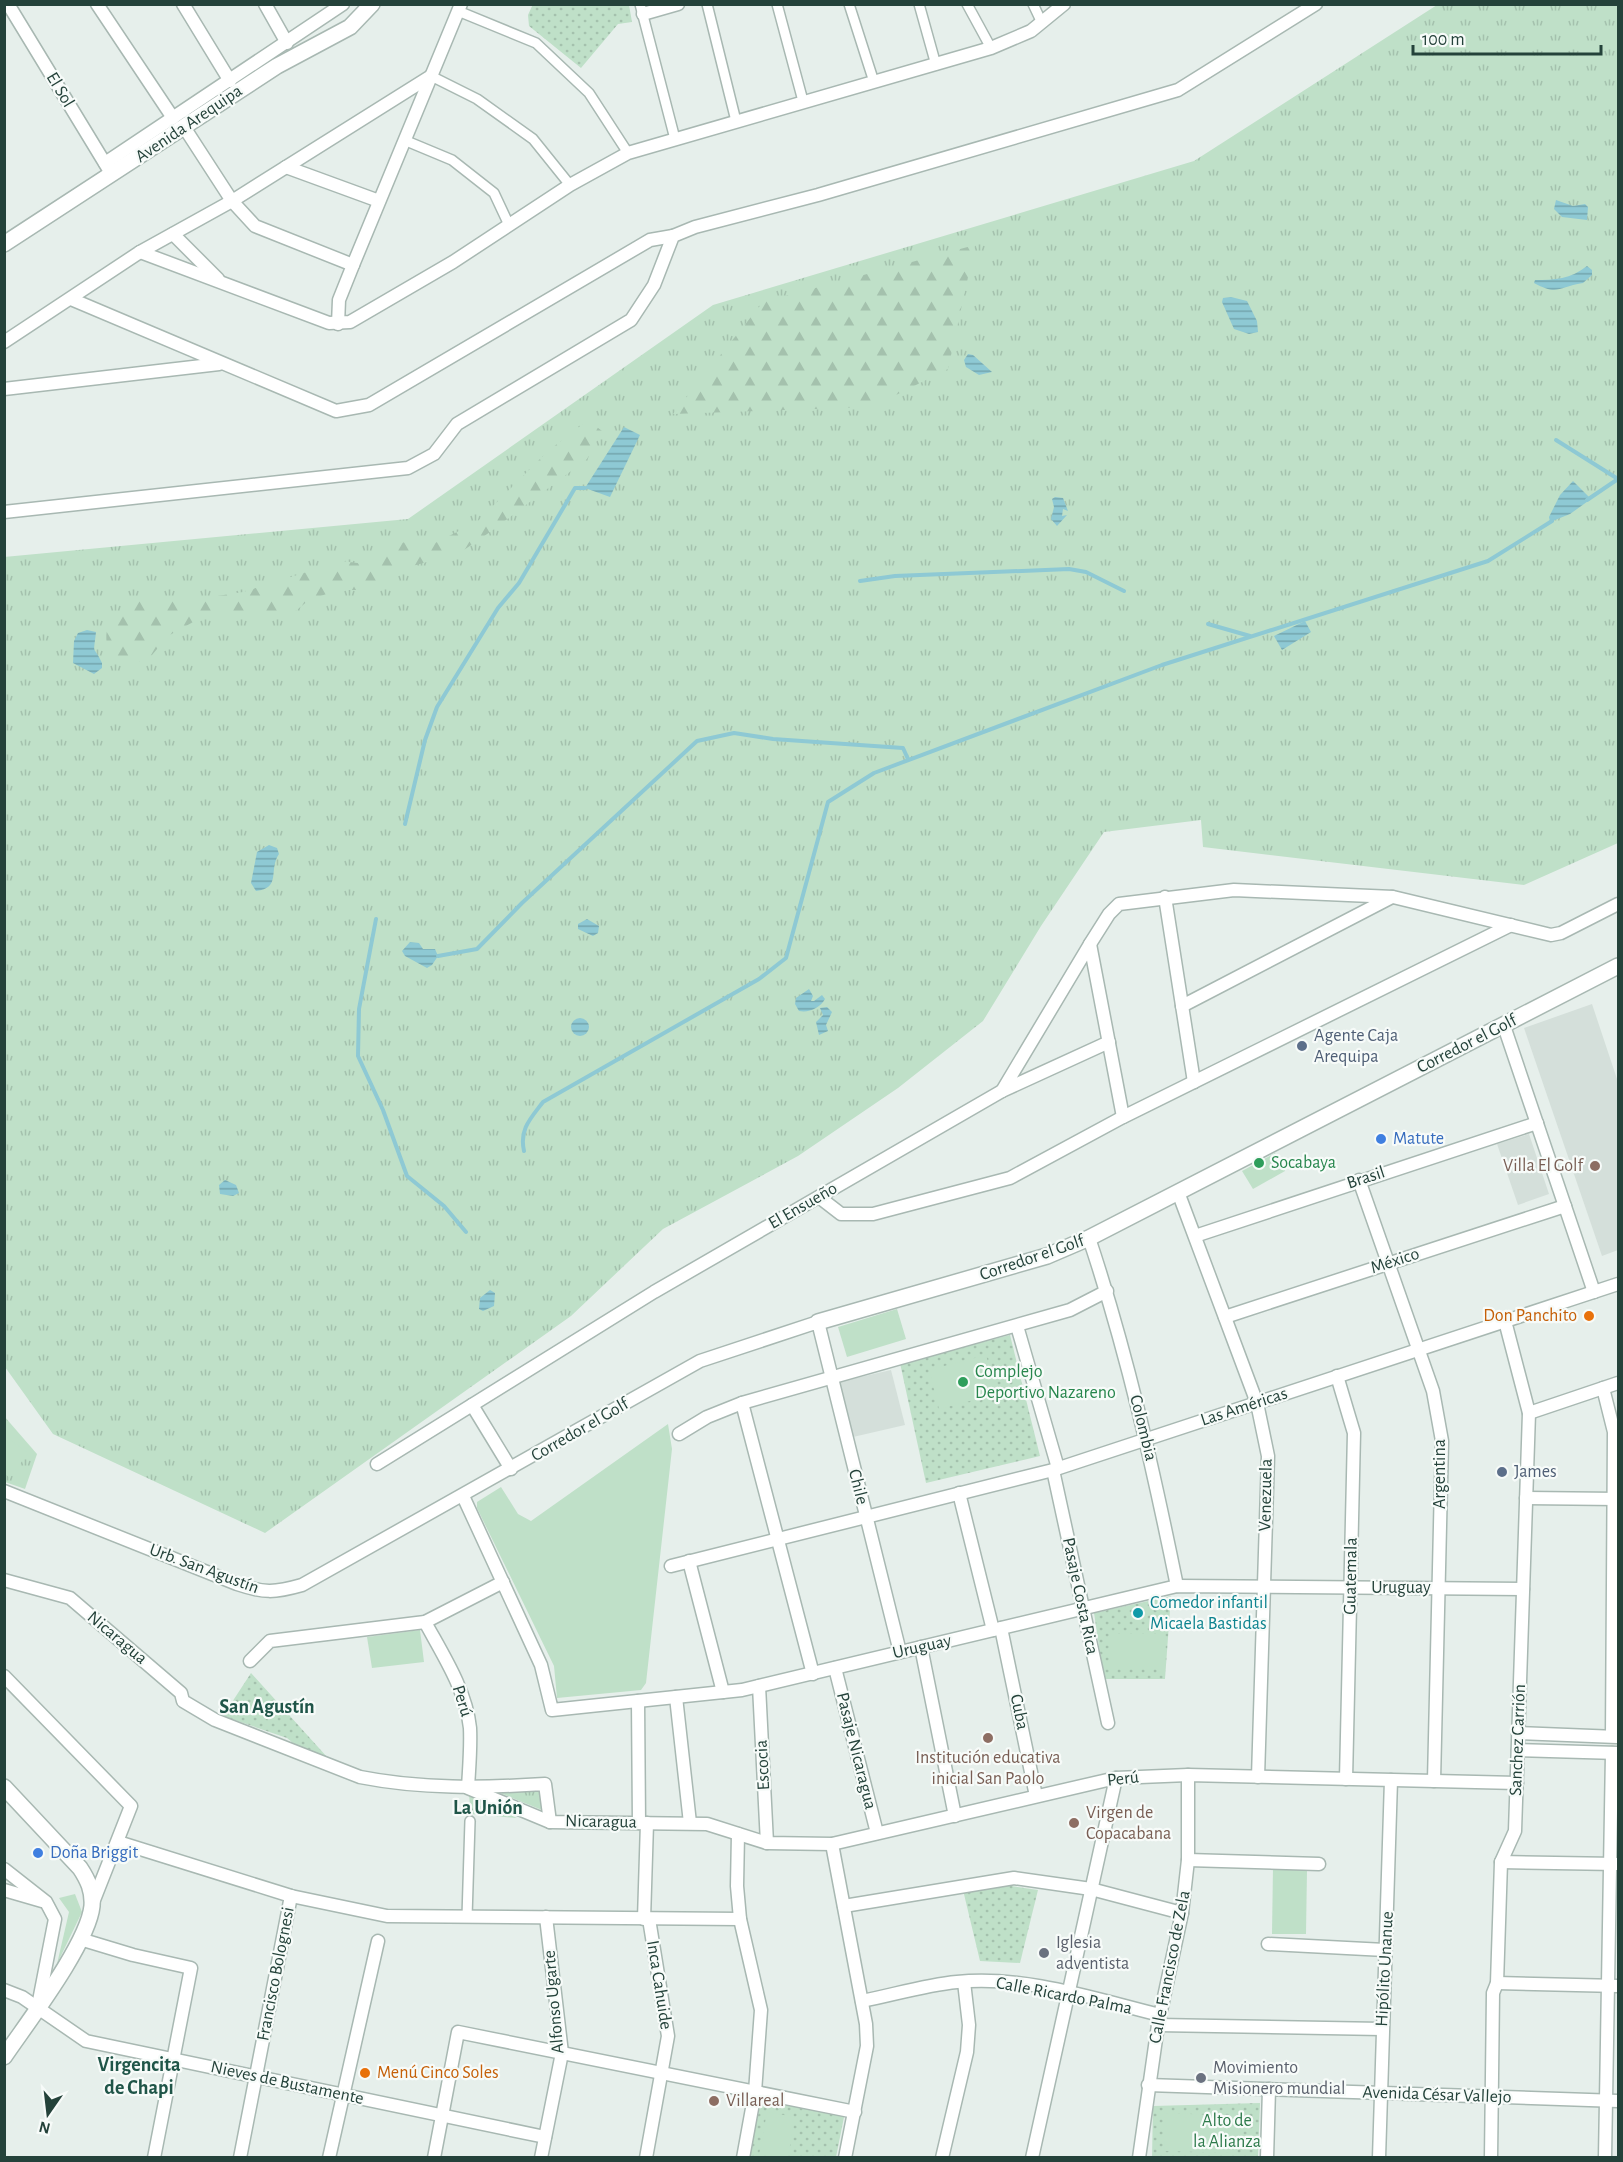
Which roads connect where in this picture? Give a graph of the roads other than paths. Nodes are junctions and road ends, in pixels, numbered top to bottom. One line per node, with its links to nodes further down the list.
1 (8, 4): 32 (street, El Sol)
2 (97, 4): 27 (street)
3 (183, 4): 23 (street)
4 (265, 4): 19 (street)
5 (343, 4): 19 (street)
6 (372, 4): 27 (street, Avenida Arequipa)
7 (678, 4): 17 (street)
8 (707, 4): 26 (street)
9 (777, 4): 25 (street)
10 (849, 4): 24 (street)
11 (919, 4): 21 (street)
12 (967, 4): 20 (street)
13 (1034, 4): 18 (street)
14 (1064, 4): 18 (street)
15 (1316, 4): 38 (street)
16 (459, 8): 22 (street); 30 (street)
17 (641, 9): 28 (street)
18 (1042, 22): 20 (street)
19 (287, 43): 23 (street)
20 (991, 48): 21 (street)
21 (936, 65): 24 (street)
22 (431, 76): 29 (street); 31 (street); 33 (street)
23 (230, 81): 27 (street)
24 (874, 82): 25 (street)
25 (803, 101): 26 (street)
26 (736, 121): 28 (street)
27 (179, 122): 32 (street, Avenida Arequipa); 34 (street)
28 (675, 139): 30 (street)
29 (404, 140): 35 (street); 36 (street)
30 (628, 153): 33 (street)
31 (286, 167): 34 (street); 35 (street)
32 (108, 169): 39 (street, Avenida Arequipa)
33 (570, 185): 36 (street)
34 (232, 201): 37 (street); 41 (street)
35 (379, 201): 41 (street)
36 (509, 225): 44 (street)
37 (173, 234): 40 (street); 42 (street)
38 (673, 236): 46 (street); 48 (street)
39 (4, 244)
40 (140, 252): 42 (street); 43 (street)
41 (353, 265): 44 (street)
42 (221, 282): 44 (street)
43 (71, 299): 45 (street); 46 (street)
44 (338, 324)
45 (4, 342)
46 (220, 364): 47 (street)
47 (4, 389)
48 (4, 512)
49 (1166, 897): 50 (street, El Ensueño); 53 (street, El Ensueño); 55 (street)
50 (1393, 897): 52 (street, El Ensueño); 55 (street)
51 (1618, 904): 52 (street, El Ensueño)
52 (1511, 925): 58 (street)
53 (1090, 944): 57 (street); 59 (street, El Ensueño)
54 (1618, 966): 56 (street, Corredor el Golf)
55 (1182, 1005): 58 (street)
56 (1504, 1026): 61 (street); 63 (street, Corredor el Golf)
57 (1109, 1042): 59 (street); 60 (street)
58 (1194, 1082): 60 (street)
59 (1002, 1091): 64 (street, El Ensueño)
60 (1124, 1118): 64 (street)
61 (1537, 1123): 62 (street, Brasil); 65 (street)
62 (1359, 1180): 66 (street, Brasil); 68 (street, Argentina)
63 (1178, 1192): 66 (street, Venezuela); 67 (street, Corredor el Golf)
64 (819, 1197): 83 (street, El Ensueño)
65 (1565, 1206): 68 (street, México); 71 (street)
66 (1195, 1236): 72 (street, Venezuela)
67 (1089, 1238): 70 (street, Colombia); 74 (street, Corredor el Golf)
68 (1389, 1263): 72 (street, México); 76 (street, Argentina)
69 (1618, 1284): 71 (street, Las Américas)
70 (1107, 1291): 75 (street); 86 (street, Colombia)
71 (1594, 1292): 73 (street, Las Américas)
72 (1225, 1317): 82 (street, Venezuela)
73 (1505, 1321): 76 (street, Las Américas); 84 (street, Sanchez Carrión)
74 (818, 1322): 78 (street, Chile); 88 (street, Corredor el Golf)
75 (1017, 1326): 78 (street); 89 (street, Pasaje Costa Rica)
76 (1419, 1349): 77 (street, Las Américas); 104 (street, Argentina)
77 (1337, 1376): 82 (street, Las Américas); 103 (street, Guatemala)
78 (831, 1378): 81 (street); 95 (street, Chile)
79 (1618, 1383): 80 (street)
80 (1603, 1388): 84 (street); 94 (street)
81 (741, 1403): 85 (street); 96 (street)
82 (1257, 1403): 86 (street, Las Américas); 102 (street, Venezuela)
83 (472, 1405): 87 (street, El Ensueño); 88 (street)
84 (1528, 1413): 93 (street, Sanchez Carrión)
85 (679, 1434)
86 (1147, 1439): 89 (street, Las Américas); 101 (street, Colombia)
87 (377, 1464)
88 (511, 1469): 92 (street, Corredor el Golf)
89 (1056, 1469): 91 (street, Las Américas); 106 (street, Pasaje Costa Rica)
90 (4, 1491): 92 (street, Urb. San Agustín)
91 (960, 1493): 95 (street, Las Américas); 108 (street, Cuba)
92 (463, 1496): 100 (street, Uruguay)
93 (1526, 1498): 94 (street); 105 (street, Sanchez Carrión)
94 (1616, 1499): 121 (street)
95 (866, 1517): 96 (street, Las Américas); 110 (street, Chile)
96 (777, 1539): 97 (street, Las Américas); 113 (street)
97 (689, 1561): 98 (street, Las Américas); 116 (street)
98 (671, 1566)
99 (4, 1580): 132 (street, Nicaragua)
100 (503, 1582): 107 (street); 118 (street, Uruguay)
101 (1177, 1586): 102 (street, Uruguay); 106 (street, Uruguay)
102 (1264, 1586): 103 (street, Uruguay); 125 (street, Venezuela)
103 (1351, 1587): 104 (street, Uruguay); 127 (street, Guatemala)
104 (1439, 1588): 105 (street, Uruguay); 129 (street, Argentina)
105 (1523, 1588): 120 (street, Sanchez Carrión)
106 (1083, 1608): 108 (street, Uruguay); 119 (street, Pasaje Costa Rica)
107 (425, 1622): 111 (street); 132 (street, Perú)
108 (997, 1629): 109 (street, Uruguay); 133 (street, Cuba)
109 (921, 1647): 110 (street, Uruguay); 134 (street)
110 (900, 1652): 112 (street, Uruguay)
111 (250, 1661)
112 (836, 1668): 113 (street, Uruguay); 139 (street, Pasaje Nicaragua)
113 (813, 1674): 115 (street, Uruguay)
114 (4, 1676): 141 (street)
115 (759, 1686): 116 (street, Uruguay); 142 (street, Escocia)
116 (723, 1692): 117 (street, Uruguay)
117 (676, 1697): 118 (street, Uruguay); 138 (street)
118 (638, 1701): 137 (street, Inca Cahuide)
119 (1107, 1723)
120 (1518, 1733): 121 (street); 122 (street, Sanchez Carrión)
121 (1615, 1737)
122 (1518, 1750): 123 (street); 130 (street, Sanchez Carrión)
123 (1616, 1753): 147 (street)
124 (1188, 1775): 125 (street, Perú); 126 (street, Perú); 144 (street, Calle Francisco de Zela)
125 (1258, 1777): 127 (street, Perú)
126 (1116, 1778): 133 (street, Perú); 149 (street)
127 (1346, 1779): 128 (street, Perú)
128 (1390, 1780): 129 (street, Perú); 163 (street, Hipólito Unanue)
129 (1434, 1781): 130 (street, Perú)
130 (1517, 1783): 145 (street, Sanchez Carrión)
131 (4, 1787): 153 (street)
132 (468, 1788): 136 (street, Nicaragua); 136 (street)
133 (1036, 1796): 134 (street, Perú)
134 (955, 1816): 139 (street, Perú)
135 (470, 1821): 156 (street)
136 (550, 1821): 137 (street, Nicaragua)
137 (643, 1823): 138 (street, Nicaragua); 158 (street, Inca Cahuide)
138 (690, 1823): 140 (street, Nicaragua)
139 (877, 1833): 143 (street, Perú)
140 (738, 1834): 142 (street, Perú); 159 (street)
141 (118, 1842): 151 (street); 153 (street)
142 (767, 1843): 143 (street, Perú)
143 (832, 1844): 154 (street)
144 (1188, 1860): 146 (street); 155 (street, Calle Francisco de Zela)
145 (1501, 1862): 147 (street); 165 (street, Sanchez Carrión)
146 (1319, 1864)
147 (1614, 1864): 166 (street)
148 (4, 1869): 152 (street)
149 (1091, 1889): 154 (street); 155 (street); 168 (street)
150 (4, 1890): 152 (street)
151 (291, 1896): 156 (street); 177 (street, Francisco Bolognesi)
152 (46, 1902): 170 (street)
153 (92, 1906): 160 (street)
154 (844, 1906): 169 (street)
155 (1182, 1913): 171 (street, Calle Francisco de Zela)
156 (467, 1917): 157 (street)
157 (546, 1917): 158 (street); 173 (street, Alfonso Ugarte)
158 (646, 1918): 159 (street); 176 (street, Inca Cahuide)
159 (740, 1919): 180 (street)
160 (80, 1939): 170 (street); 175 (street)
161 (378, 1941): 182 (street)
162 (1268, 1944): 163 (street)
163 (1385, 1950): 172 (street, Hipólito Unanue)
164 (964, 1982): 168 (street, Calle Ricardo Palma); 169 (street, Calle Ricardo Palma); 196 (street)
165 (1497, 1983): 166 (street); 183 (street, Sanchez Carrión)
166 (1613, 1986): 184 (street)
167 (4, 1989): 170 (street, Nieves de Bustamente)
168 (1068, 1993): 171 (street, Calle Ricardo Palma); 197 (street)
169 (862, 2001): 185 (street)
170 (38, 2008): 174 (street); 175 (street, Nieves de Bustamente)
171 (1159, 2020): 172 (street, Calle Ricardo Palma); 178 (street, Calle Francisco de Zela)
172 (1382, 2029): 181 (street, Hipólito Unanue)
173 (562, 2053): 176 (street); 186 (street); 187 (street, Alfonso Ugarte)
174 (4, 2057)
175 (173, 2059): 177 (street, Nieves de Bustamente); 188 (street)
176 (662, 2073): 180 (street); 193 (street, Inca Cahuide)
177 (256, 2077): 182 (street, Nieves de Bustamente); 189 (street, Francisco Bolognesi)
178 (1148, 2085): 179 (street, Avenida César Vallejo); 198 (street, Calle Francisco de Zela)
179 (1269, 2089): 181 (street, Avenida César Vallejo); 199 (street)
180 (755, 2092): 185 (street); 194 (street)
181 (1380, 2093): 183 (street, Avenida César Vallejo); 200 (street, Hipólito Unanue)
182 (342, 2095): 186 (street, Nieves de Bustamente); 190 (street)
183 (1493, 2097): 184 (street, Avenida César Vallejo); 201 (street, Sanchez Carrión)
184 (1612, 2101): 202 (street)
185 (855, 2112): 195 (street)
186 (442, 2115): 187 (street, Nieves de Bustamente); 191 (street)
187 (545, 2137): 192 (street, Alfonso Ugarte)
188 (154, 2157)
189 (240, 2157)
190 (329, 2157)
191 (434, 2157)
192 (541, 2157)
193 (646, 2157)
194 (743, 2157)
195 (846, 2157)
196 (942, 2157)
197 (1032, 2157)
198 (1138, 2157)
199 (1267, 2157)
200 (1379, 2157)
201 (1491, 2157)
202 (1605, 2157)

